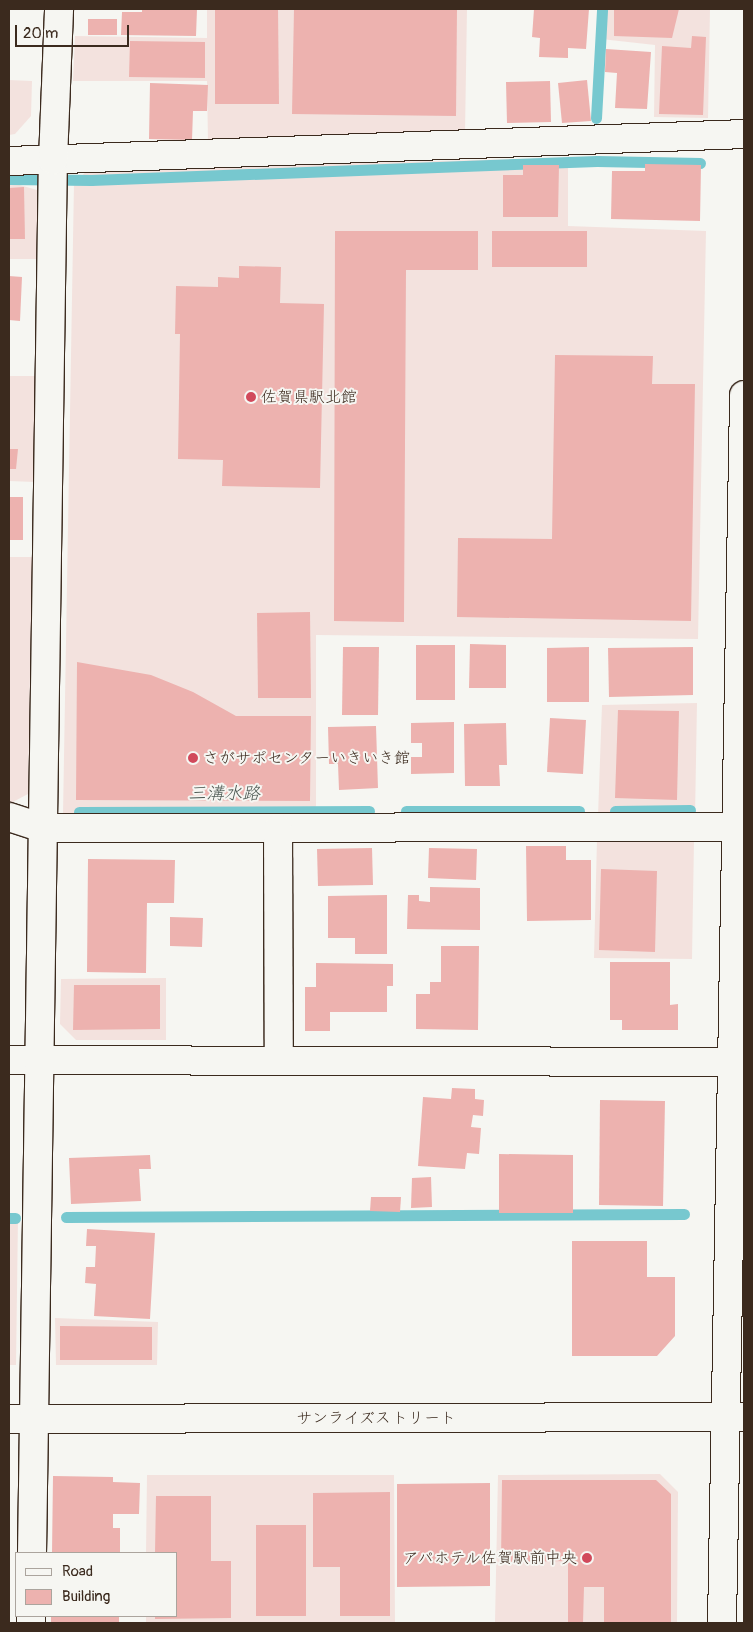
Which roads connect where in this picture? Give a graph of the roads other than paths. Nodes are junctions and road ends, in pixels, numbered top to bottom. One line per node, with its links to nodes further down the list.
1 (59, 9): 3 (street)
2 (744, 134): 3 (street)
3 (52, 160): 4 (street); 9 (street)
4 (9, 162)
5 (744, 396): 6 (street)
6 (744, 456): 8 (street)
7 (9, 817): 9 (street)
8 (735, 827): 10 (street); 14 (street)
9 (42, 828): 10 (street); 12 (street)
10 (278, 829): 13 (street)
11 (9, 1060): 12 (street)
12 (41, 1060): 13 (street); 16 (street)
13 (280, 1060): 14 (street)
14 (738, 1062): 15 (street)
15 (734, 1417): 16 (street, サンライズストリート); 18 (street)
16 (21, 1419): 17 (street)
17 (32, 1552)
18 (722, 1623)

